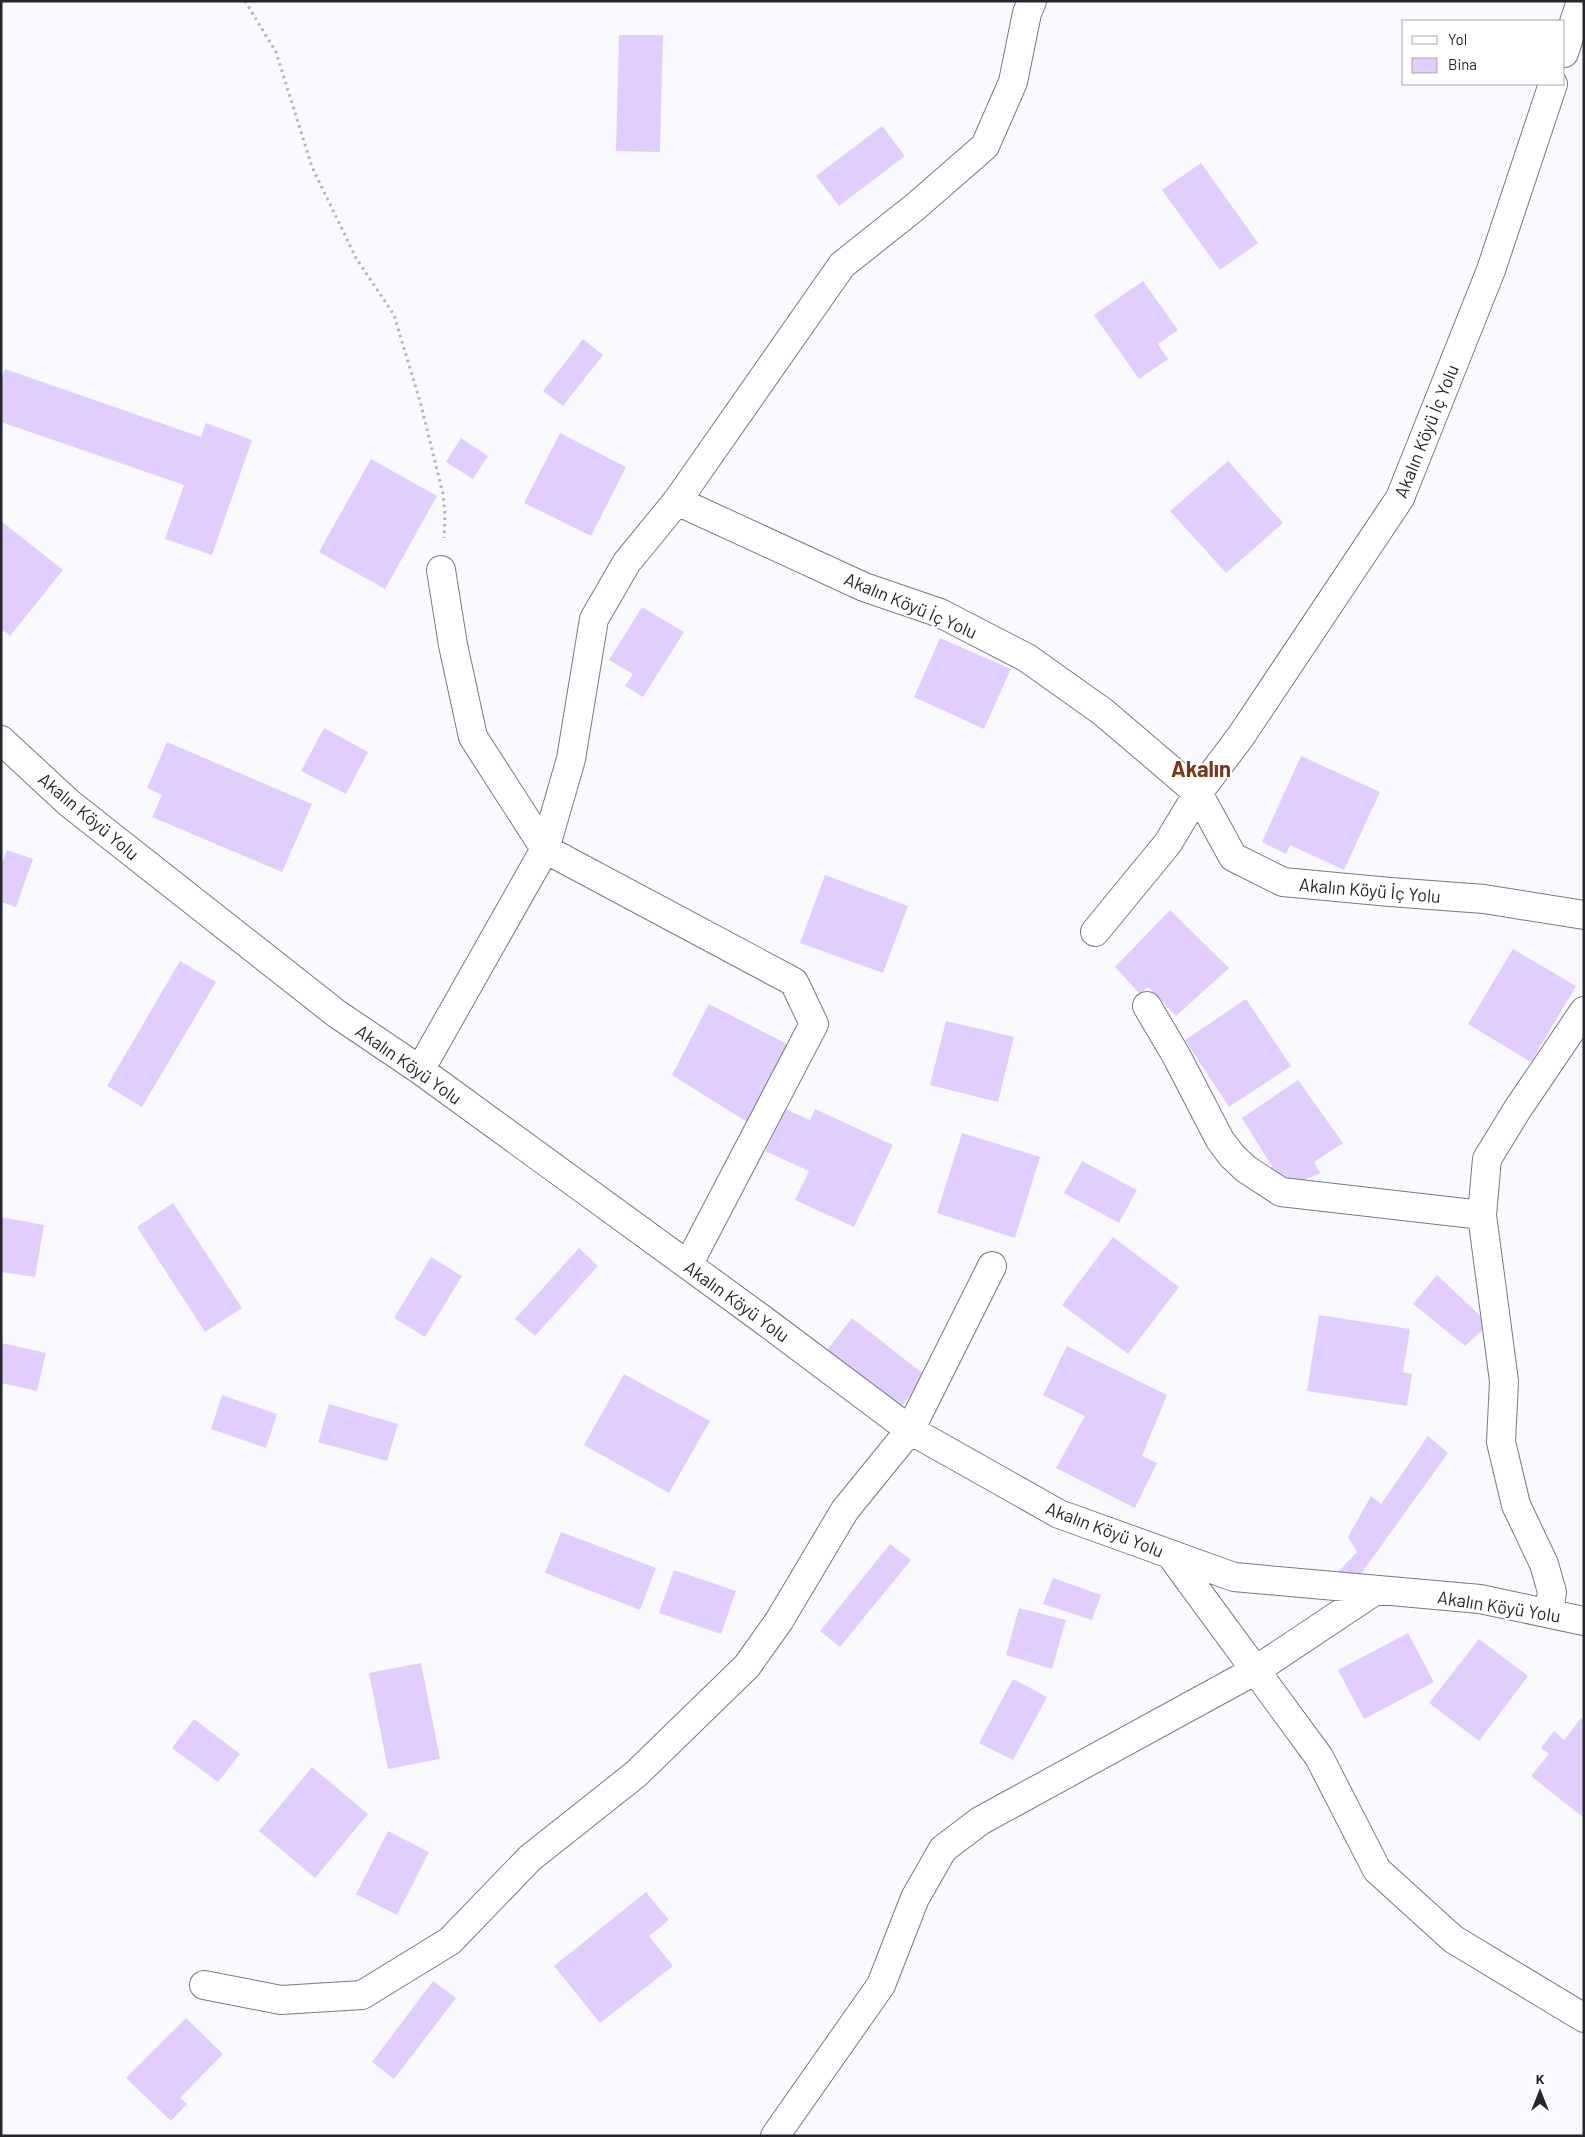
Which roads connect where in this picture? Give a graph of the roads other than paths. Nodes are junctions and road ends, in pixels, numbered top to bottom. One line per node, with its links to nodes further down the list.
1 (1032, 1): 5 (street)
2 (1581, 1): 3 (street)
3 (1565, 50)
4 (1553, 85): 8 (street, Akalın Köyü İç Yolu)
5 (677, 501): 8 (street, Akalın Köyü İç Yolu); 9 (street)
6 (441, 570): 9 (street)
7 (1, 740): 14 (street, Akalın Köyü Yolu)
8 (1198, 793): 10 (street, Akalın Köyü İç Yolu); 11 (street, Akalın Köyü İç Yolu)
9 (546, 848): 14 (street); 16 (street)
10 (1584, 914)
11 (1095, 932)
12 (1147, 1006): 15 (street)
13 (1584, 1011): 15 (street)
14 (420, 1070): 16 (street, Akalın Köyü Yolu)
15 (1482, 1215): 21 (street)
16 (688, 1265): 18 (street, Akalın Köyü Yolu)
17 (992, 1266): 18 (street)
18 (910, 1430): 19 (street, Akalın Köyü Yolu); 24 (street)
19 (1170, 1554): 20 (street, Akalın Köyü Yolu); 23 (street)
20 (1376, 1590): 21 (street, Akalın Köyü Yolu); 23 (street)
21 (1549, 1613): 22 (street, Akalın Köyü Yolu)
22 (1584, 1621)
23 (1256, 1670): 25 (street); 26 (street)
24 (204, 1984)
25 (1584, 2018)
26 (775, 2136)

